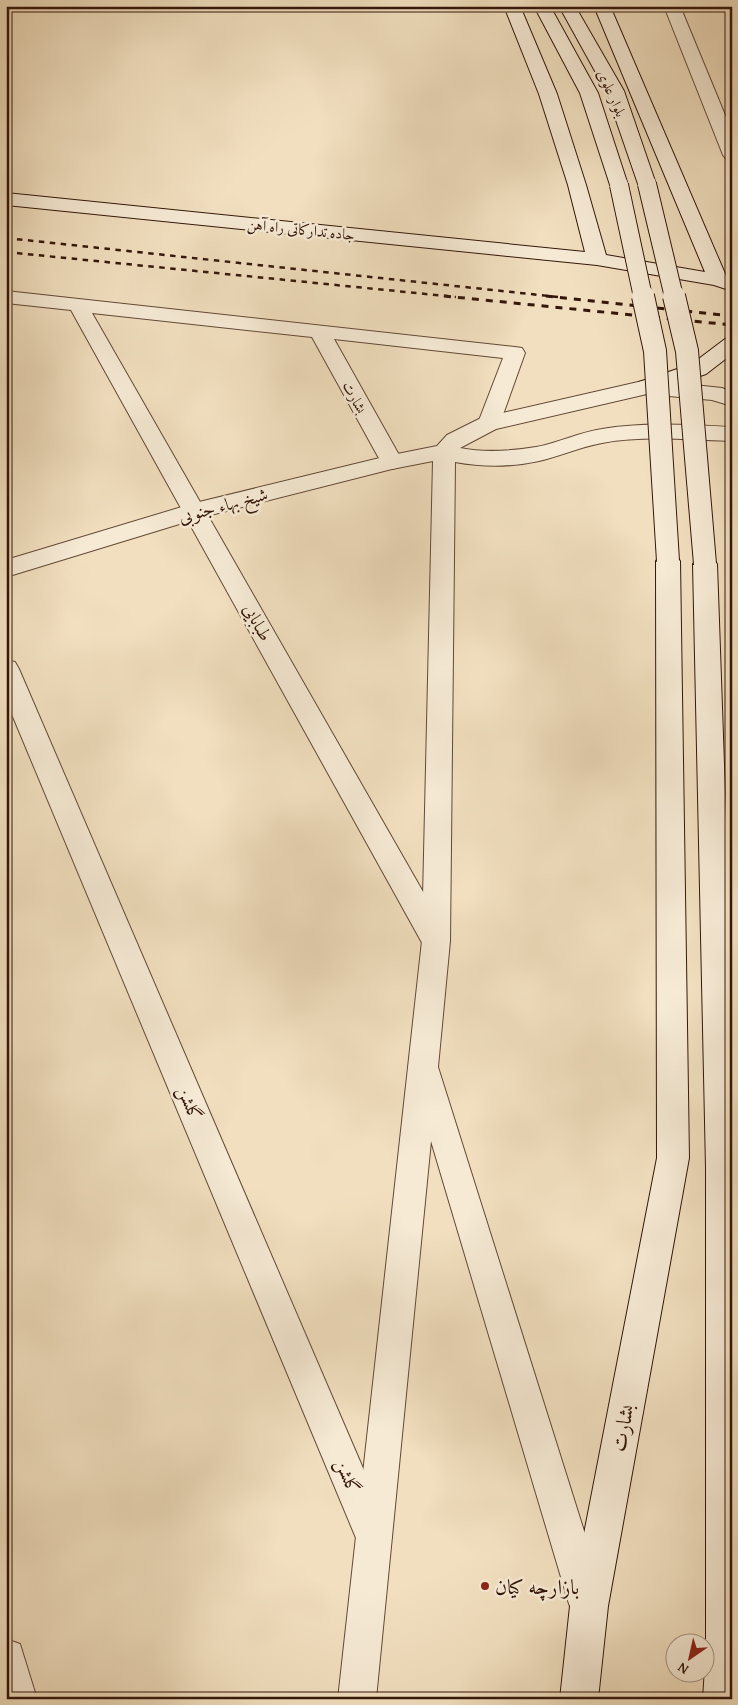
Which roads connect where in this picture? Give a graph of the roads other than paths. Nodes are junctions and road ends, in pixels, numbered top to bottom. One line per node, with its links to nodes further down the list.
1 (512, 6): 8 (main road)
2 (542, 6): 23 (main road, بلوار علوی, bridge)
3 (567, 6): 34 (main road, بلوار علوی, bridge)
4 (602, 6): 9 (main road)
5 (672, 6): 6 (main road)
6 (730, 147)
7 (6, 199): 8 (main road, جاده تدارکاتی راه آهن)
8 (597, 259): 9 (main road, جاده تدارکاتی راه آهن)
9 (725, 282)
10 (6, 297): 11 (main road)
11 (78, 305): 12 (main road); 22 (main road, طبابایی)
12 (319, 331): 16 (main road); 21 (main road, بشارت)
13 (732, 343): 14 (main road)
14 (647, 387): 15 (main road); 16 (main road)
15 (732, 399)
16 (489, 423): 19 (main road)
17 (703, 433): 18 (main road); 19 (main road); 20 (main road)
18 (732, 434)
19 (444, 452): 21 (main road, شیخ بهاء جنوبی); 26 (main road)
20 (732, 452)
21 (392, 462): 22 (main road, شیخ بهاء جنوبی)
22 (195, 511): 24 (main road, شیخ بهاء جنوبی); 26 (main road, طبابایی)
23 (668, 561): 29 (main road, بشارت)
24 (6, 569)
25 (6, 669): 28 (main road, گلشن)
26 (436, 941): 27 (main road)
27 (423, 1063): 28 (main road); 29 (main road)
28 (374, 1537): 32 (main road)
29 (589, 1606): 33 (main road, بشارت)
30 (6, 1658): 31 (main road)
31 (18, 1699)
32 (357, 1699)
33 (579, 1699)
34 (722, 1699)

